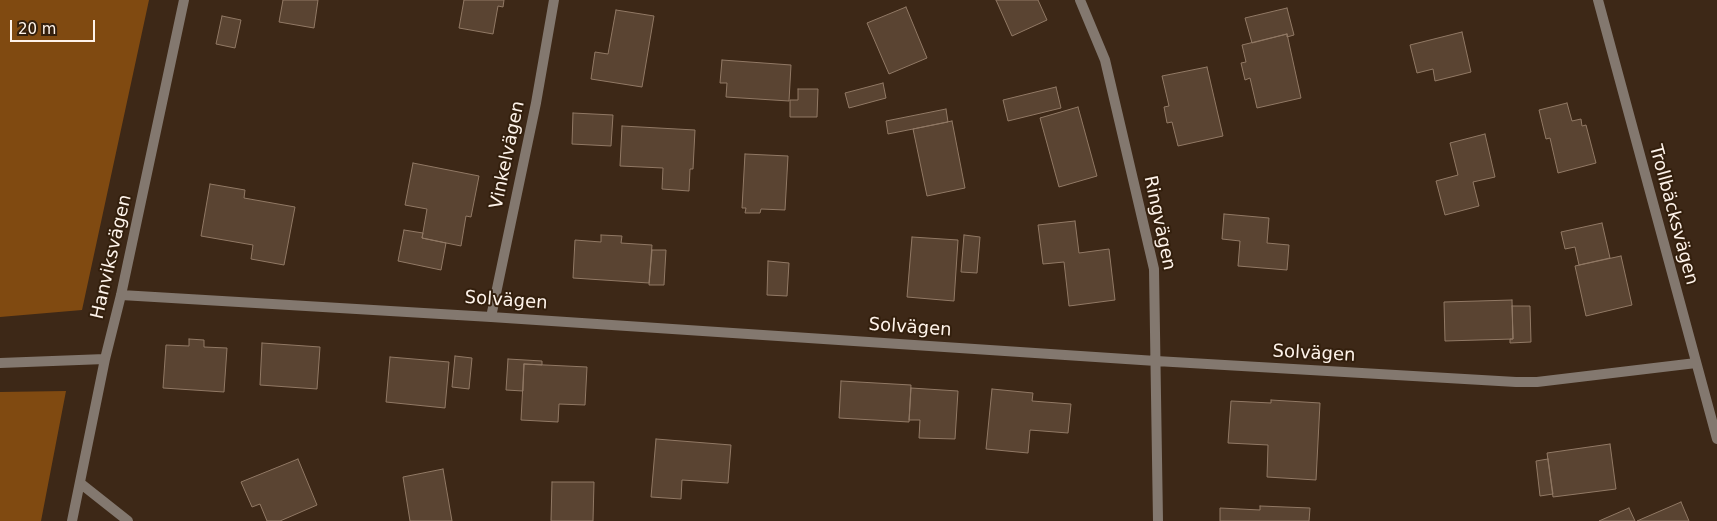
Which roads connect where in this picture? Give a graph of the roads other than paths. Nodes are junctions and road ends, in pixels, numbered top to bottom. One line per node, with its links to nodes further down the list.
1 (184, 0): 5 (street, Hanviksvägen)
2 (554, 0): 6 (street, Vinkelvägen)
3 (1080, 0): 8 (street, Ringvägen)
4 (1598, 0): 10 (street, Trollbäcksvägen)
5 (121, 295): 6 (street, Solvägen); 7 (street, Hanviksvägen)
6 (491, 317): 8 (street, Solvägen)
7 (105, 359): 9 (street); 12 (street, Hanviksvägen)
8 (1156, 361): 10 (street, Solvägen); 15 (street, Ringvägen)
9 (0, 363)
10 (1696, 363): 11 (street, Trollbäcksvägen)
11 (1717, 439)
12 (80, 483): 13 (street, Hanviksvägen); 14 (street)
13 (72, 521)
14 (128, 521)
15 (1158, 521)

